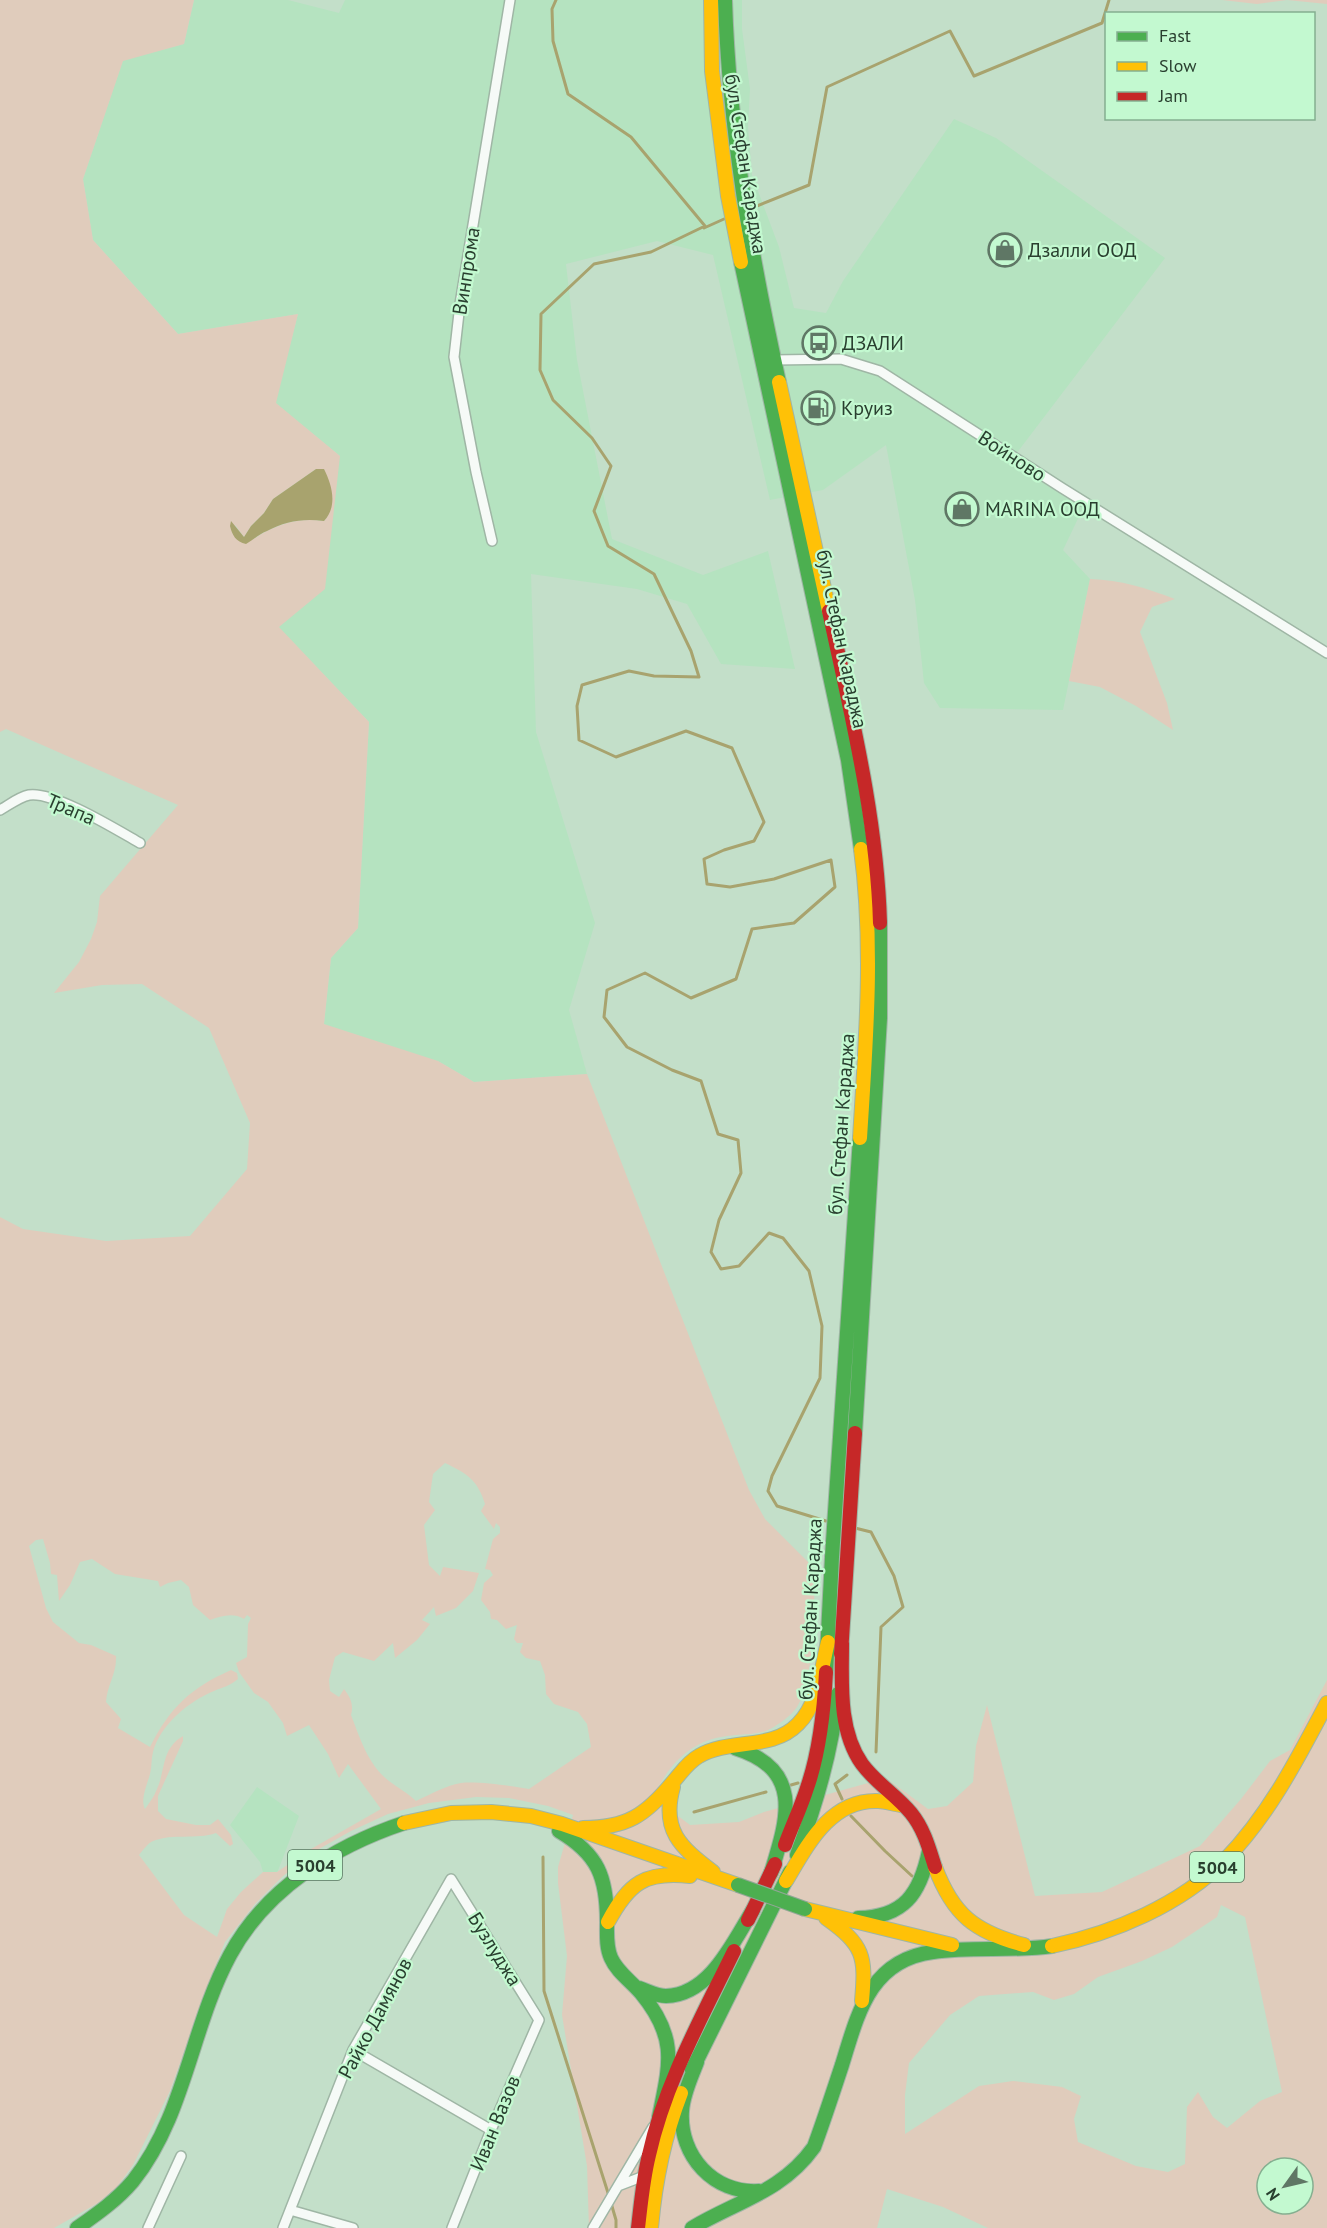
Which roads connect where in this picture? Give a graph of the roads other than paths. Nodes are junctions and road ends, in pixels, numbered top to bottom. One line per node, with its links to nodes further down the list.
1 (510, 0): 5 (street, Винпрома)
2 (711, 0): 4 (main road, бул. Стефан Караджа)
3 (724, 0): 4 (main road, бул. Стефан Караджа)
4 (768, 363): 6 (street, Войново); 9 (main road, бул. Стефан Караджа)
5 (492, 540)
6 (1327, 653)
7 (0, 810): 8 (street, Трапа)
8 (140, 843)
9 (835, 1642): 11 (main road); 13 (main road); 17 (main road, бул. Стефан Караджа); 19 (main road, бул. Стефан Караджа)
10 (1327, 1703): 24 (main road, 5004)
11 (726, 1746): 12 (main road); 17 (main road)
12 (677, 1778): 15 (main road); 20 (main road)
13 (904, 1806): 16 (main road); 19 (main road)
14 (533, 1816): 15 (main road, 5004); 23 (main road); 39 (main road, 5004)
15 (568, 1826): 20 (main road, 5004)
16 (930, 1847): 22 (main road); 24 (main road)
17 (771, 1873): 21 (main road, бул. Стефан Караджа)
18 (451, 1879): 28 (street, Бузлуджа); 29 (street, Райко Дамянов)
19 (786, 1881): 30 (main road, бул. Стефан Караджа)
20 (731, 1883): 22 (main road, 5004, bridge); 23 (main road)
21 (753, 1910): 26 (main road); 31 (main road, бул. Стефан Караджа)
22 (811, 1910): 25 (main road, 5004); 27 (main road)
23 (608, 1922): 26 (main road)
24 (1039, 1948): 25 (main road, 5004)
25 (973, 1949): 27 (main road)
26 (636, 1986): 31 (main road)
27 (862, 2004): 36 (main road)
28 (539, 2020): 32 (street, Иван Вазов)
29 (353, 2050): 32 (street); 37 (street, Райко Дамянов)
30 (697, 2062): 36 (main road); 45 (main road, бул. Стефан Караджа)
31 (658, 2117): 34 (main road, бул. Стефан Караджа); 35 (street)
32 (491, 2130): 43 (street, Иван Вазов)
33 (181, 2156): 40 (street)
34 (644, 2176): 35 (street); 44 (main road, бул. Стефан Караджа)
35 (617, 2188): 38 (street)
36 (765, 2191): 46 (main road)
37 (290, 2210): 41 (street, Райко Дамянов); 42 (street)
38 (594, 2225)
39 (77, 2228)
40 (148, 2228)
41 (283, 2228)
42 (353, 2228)
43 (452, 2228)
44 (638, 2228)
45 (651, 2228)
46 (692, 2228)

